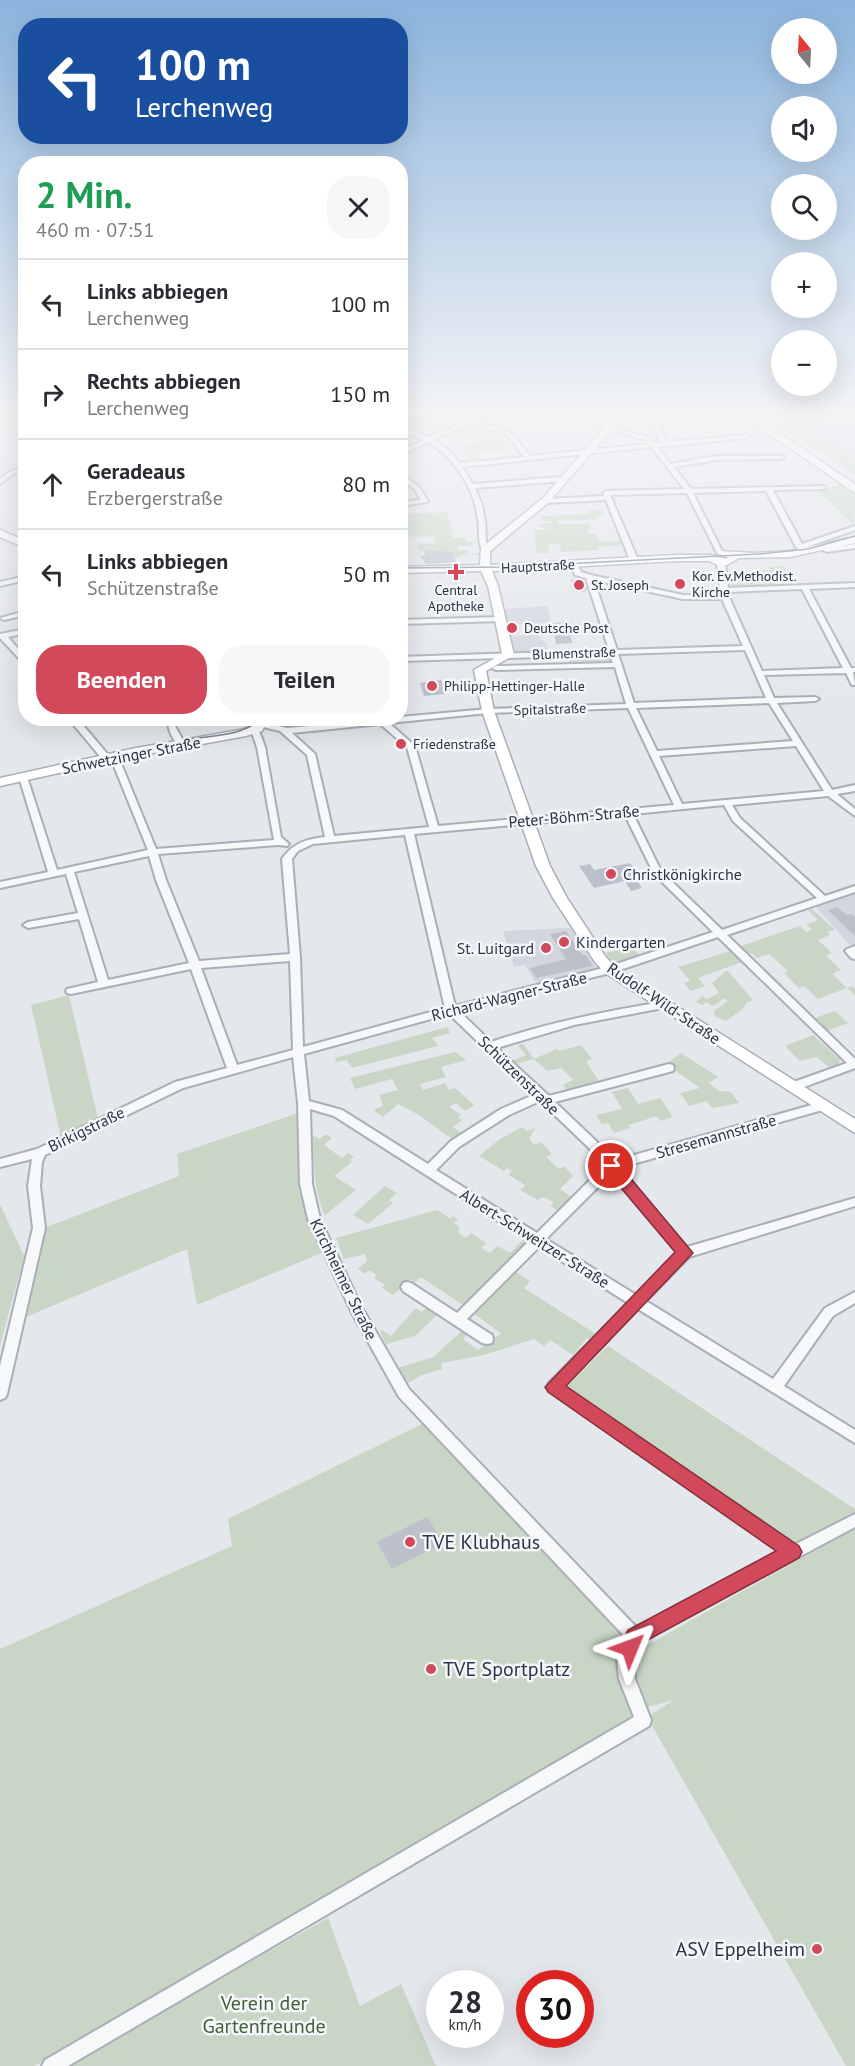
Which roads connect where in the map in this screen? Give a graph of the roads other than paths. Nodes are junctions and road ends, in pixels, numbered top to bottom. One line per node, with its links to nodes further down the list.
1 (477, 505): 14 (street)
2 (540, 505): 14 (street)
3 (611, 505): 16 (street)
4 (695, 505): 15 (street)
5 (777, 505): 13 (street)
6 (855, 528): 13 (street)
7 (1, 534): 10 (street)
8 (855, 534): 13 (street)
9 (855, 540): 12 (street)
10 (18, 541)
11 (855, 546): 12 (street)
12 (821, 548): 13 (street)
13 (800, 549): 15 (street)
14 (485, 550): 18 (street)
15 (717, 558): 16 (street, Hauptstraße); 25 (street)
16 (634, 560): 17 (street, Hauptstraße)
17 (574, 564): 18 (street, Hauptstraße); 20 (street)
18 (485, 568): 19 (street, Hauptstraße); 28 (street)
19 (408, 570)
20 (585, 576): 25 (street); 33 (street)
21 (18, 580): 22 (street)
22 (0, 584)
23 (855, 585): 24 (street)
24 (804, 587): 25 (street); 41 (street)
25 (724, 593): 32 (street)
26 (18, 615): 27 (street)
27 (4, 618)
28 (500, 619): 29 (street); 35 (street)
29 (408, 622)
30 (18, 633): 31 (street)
31 (1, 636): 34 (street)
32 (747, 648): 33 (street, Blumenstraße); 42 (street)
33 (612, 651): 35 (street, Blumenstraße); 38 (street)
34 (18, 655)
35 (508, 655): 36 (street, Blumenstraße); 40 (street)
36 (476, 656): 37 (street, Blumenstraße); 40 (street, Rudolf-Wild-Straße)
37 (408, 659)
38 (617, 665): 39 (street); 46 (street)
39 (496, 668)
40 (480, 670): 47 (street, Rudolf-Wild-Straße)
41 (852, 670): 42 (street); 43 (street)
42 (760, 673): 45 (street)
43 (855, 683)
44 (815, 699): 45 (street, Spitalstraße)
45 (771, 700): 46 (street, Spitalstraße); 58 (street)
46 (631, 706): 47 (street, Spitalstraße); 60 (street)
47 (488, 711): 48 (street, Spitalstraße); 70 (street, Rudolf-Wild-Straße)
48 (408, 718)
49 (80, 726): 61 (street)
50 (171, 726): 59 (street)
51 (252, 726): 59 (street, Schwetzinger Straße)
52 (260, 726): 74 (street)
53 (276, 726): 57 (street)
54 (330, 726): 56 (street, Spitalstraße)
55 (389, 726): 71 (street)
56 (313, 728): 57 (street, Spitalstraße)
57 (285, 731): 73 (street)
58 (798, 743): 60 (street); 65 (street)
59 (181, 744): 61 (street, Schwetzinger Straße)
60 (654, 754): 67 (street)
61 (110, 757): 62 (street, Schwetzinger Straße); 76 (street)
62 (23, 777): 63 (street, Schwetzinger Straße); 78 (street)
63 (0, 782)
64 (855, 788): 65 (street, Peter-Böhm-Straße)
65 (830, 793): 66 (street, Peter-Böhm-Straße); 69 (street)
66 (727, 803): 67 (street, Peter-Böhm-Straße); 81 (street)
67 (678, 807): 68 (street, Peter-Böhm-Straße)
68 (628, 812): 70 (street, Peter-Böhm-Straße); 84 (street)
69 (855, 813)
70 (527, 820): 71 (street, Peter-Böhm-Straße); 89 (street, Rudolf-Wild-Straße)
71 (434, 828): 72 (street, Peter-Böhm-Straße)
72 (409, 831): 73 (street, Peter-Böhm-Straße); 93 (street)
73 (330, 838): 75 (street, Peter-Böhm-Straße)
74 (280, 842): 75 (street); 76 (street)
75 (294, 849): 87 (street, Kirchheimer Straße)
76 (153, 852): 77 (street); 88 (street)
77 (69, 869): 78 (street); 82 (street)
78 (53, 873): 79 (street)
79 (0, 885)
80 (855, 889): 81 (street, Richard-Wagner-Straße)
81 (824, 900): 84 (street, Richard-Wagner-Straße)
82 (83, 915): 83 (street); 90 (street)
83 (28, 925)
84 (720, 935): 89 (street, Richard-Wagner-Straße); 96 (street)
85 (855, 949): 86 (street)
86 (855, 956)
87 (295, 957): 88 (street); 95 (street, Kirchheimer Straße)
88 (195, 965): 90 (street); 98 (street)
89 (610, 970): 92 (street, Rudolf-Wild-Straße); 93 (street, Richard-Wagner-Straße)
90 (104, 984): 91 (street)
91 (71, 991)
92 (663, 1005): 94 (street); 99 (street, Rudolf-Wild-Straße)
93 (451, 1010): 94 (street, Schützenstraße); 95 (street, Richard-Wagner-Straße)
94 (489, 1047): 100 (street, Schützenstraße)
95 (298, 1051): 98 (street, Birkigstraße); 101 (street, Kirchheimer Straße)
96 (855, 1064): 99 (street)
97 (669, 1068): 100 (street)
98 (233, 1069): 104 (street, Birkigstraße)
99 (792, 1087): 102 (street, Rudolf-Wild-Straße)
100 (543, 1099): 106 (street, Schützenstraße); 107 (street)
101 (304, 1103): 107 (street, Albert-Schweitzer-Straße); 121 (street, Kirchheimer Straße)
102 (822, 1106): 103 (street, Rudolf-Wild-Straße); 106 (street, Stresemannstraße)
103 (855, 1127)
104 (40, 1152): 105 (street); 117 (street, Birkigstraße)
105 (0, 1163)
106 (611, 1166): 109 (street, Stresemannstraße); 110 (street, Schützenstraße)
107 (429, 1170): 109 (street, Albert-Schweitzer-Straße)
108 (855, 1202): 110 (street)
109 (536, 1239): 113 (street, Albert-Schweitzer-Straße); 114 (street, Stresemannstraße)
110 (685, 1253): 113 (street)
111 (406, 1287): 114 (street)
112 (855, 1297): 116 (street)
113 (637, 1302): 116 (street, Albert-Schweitzer-Straße); 120 (street)
114 (458, 1320): 115 (street)
115 (487, 1339)
116 (776, 1386): 118 (street, Albert-Schweitzer-Straße)
117 (0, 1394)
118 (855, 1437)
119 (855, 1520): 120 (street)
120 (793, 1552): 121 (street)
121 (635, 1637): 122 (street)
122 (51, 2066)

